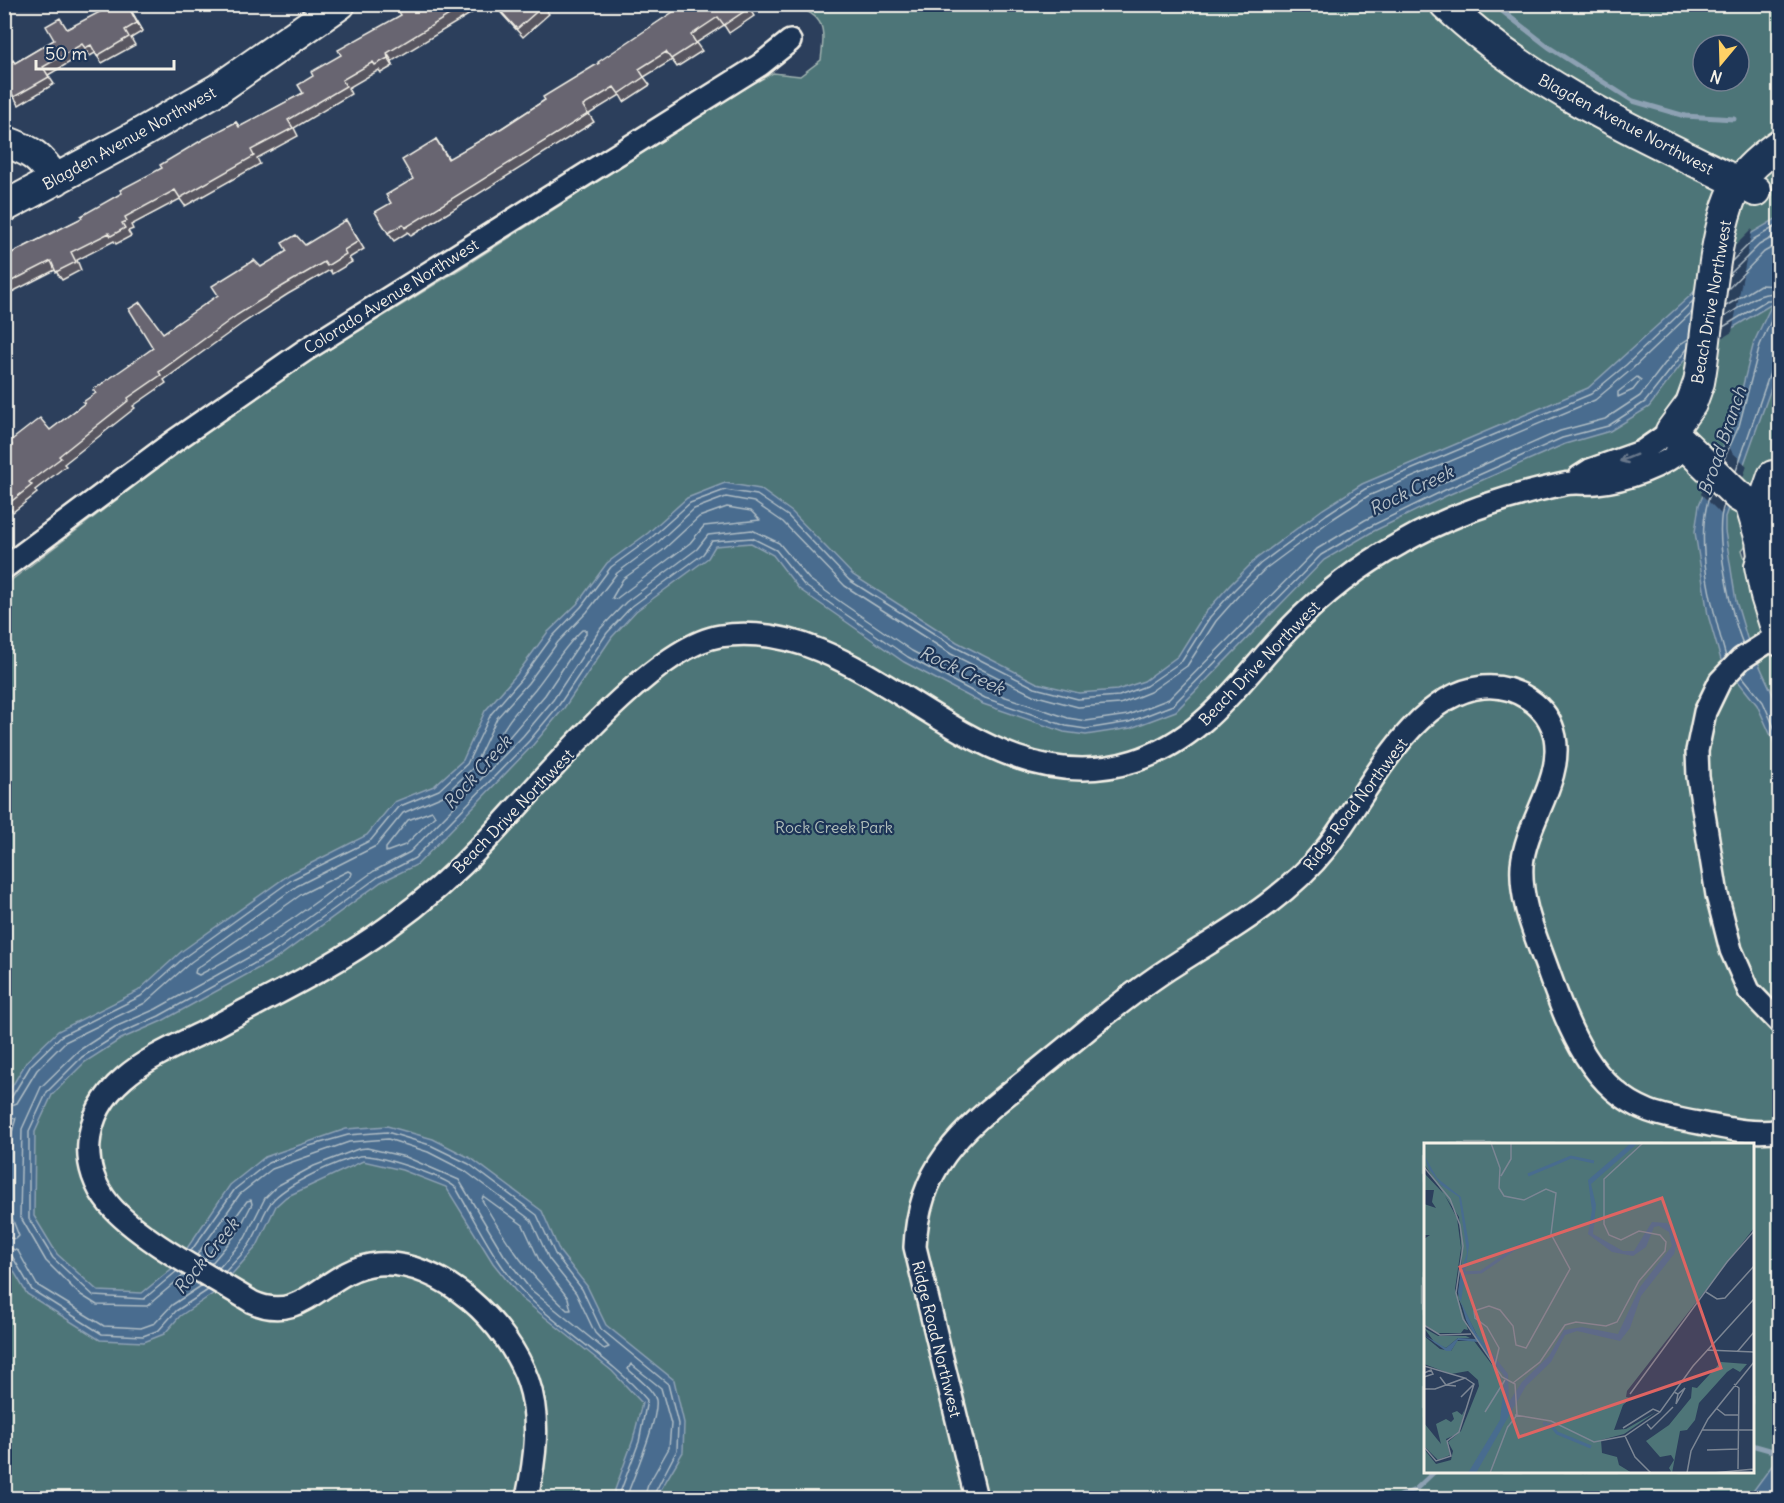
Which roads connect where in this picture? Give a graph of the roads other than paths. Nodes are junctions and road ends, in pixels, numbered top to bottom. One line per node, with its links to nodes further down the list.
1 (340, 4): 7 (main road, Blagden Avenue Northwest)
2 (1445, 4): 8 (main road, Blagden Avenue Northwest)
3 (790, 41): 15 (street, Colorado Avenue Northwest)
4 (4, 141): 7 (main road)
5 (1779, 144): 8 (main road, Beach Drive Northwest)
6 (1779, 169): 8 (main road, Beach Drive Northwest)
7 (56, 180): 9 (main road, Blagden Avenue Northwest)
8 (1747, 187): 10 (main road, Beach Drive Northwest)
9 (4, 207)
10 (1678, 439): 12 (main road); 19 (street, Beach Drive Northwest)
11 (1773, 476): 13 (main road)
12 (1737, 494): 13 (main road); 14 (main road)
13 (1757, 522): 14 (main road)
14 (1760, 566): 16 (main road)
15 (4, 568)
16 (1771, 642): 17 (street)
17 (1779, 1023)
18 (1779, 1130): 20 (street, Ridge Road Northwest)
19 (527, 1498)
20 (976, 1498)

